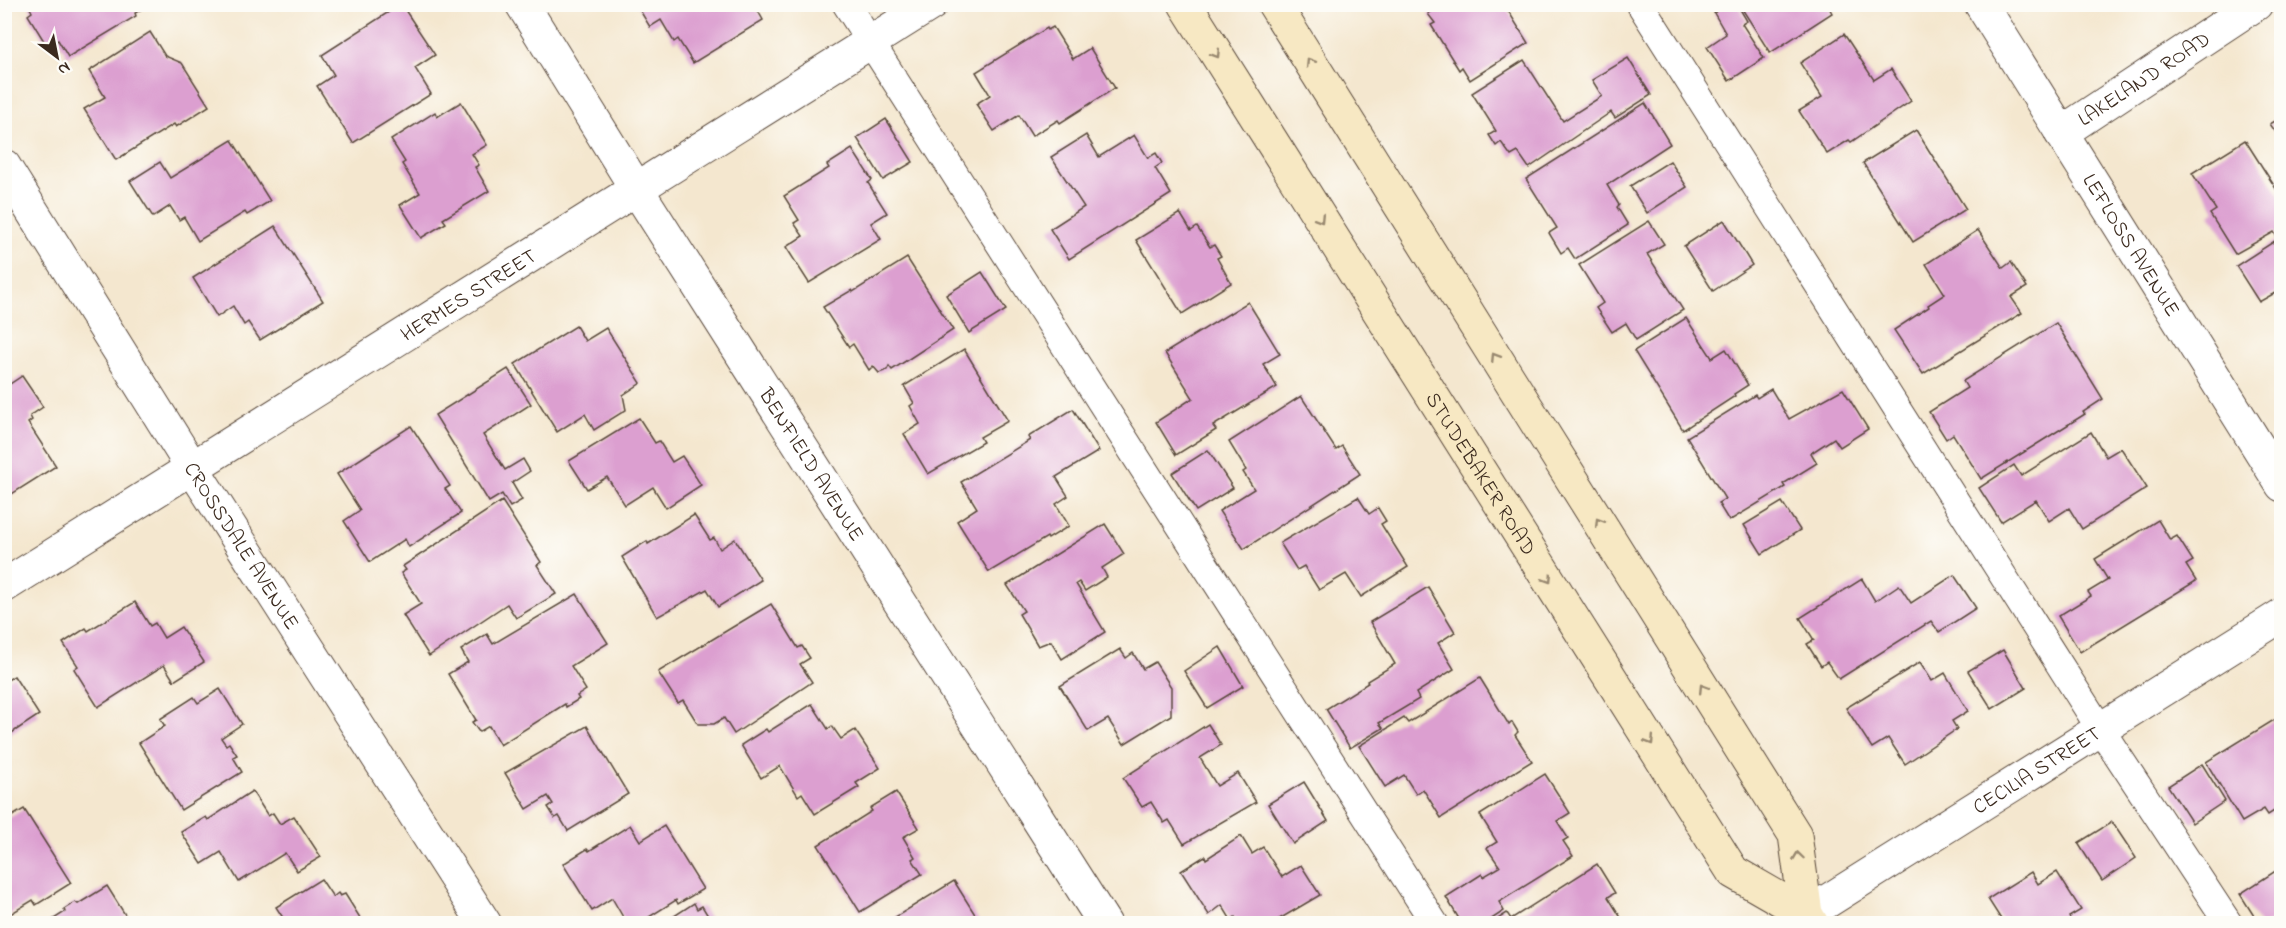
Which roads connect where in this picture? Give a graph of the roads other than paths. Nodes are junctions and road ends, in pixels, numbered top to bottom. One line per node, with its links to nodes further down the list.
1 (522, 4): 12 (street, BENFIELD AVENUE)
2 (846, 4): 9 (lane)
3 (931, 4): 9 (street, HERMES STREET)
4 (1185, 4): 18 (main road, STUDEBAKER ROAD, one-way to 18)
5 (1274, 4): 18 (main road, one-way to 5)
6 (1640, 4): 17 (lane)
7 (1982, 4): 10 (street, LEFLOSS AVENUE)
8 (2256, 4): 10 (street, LAKELAND ROAD)
9 (870, 42): 12 (street, HERMES STREET); 21 (lane)
10 (2061, 133): 14 (street, LEFLOSS AVENUE)
11 (4, 166): 13 (street, CROSSDALE AVENUE)
12 (636, 188): 13 (street, HERMES STREET); 20 (street, BENFIELD AVENUE)
13 (193, 469): 15 (street, HERMES STREET); 19 (street, CROSSDALE AVENUE)
14 (2282, 484)
15 (4, 586)
16 (2282, 615): 17 (street, CECILIA STREET)
17 (2101, 730): 18 (street, CECILIA STREET); 22 (lane)
18 (1803, 920)
19 (484, 924)
20 (1105, 924)
21 (1435, 924)
22 (2229, 924)

